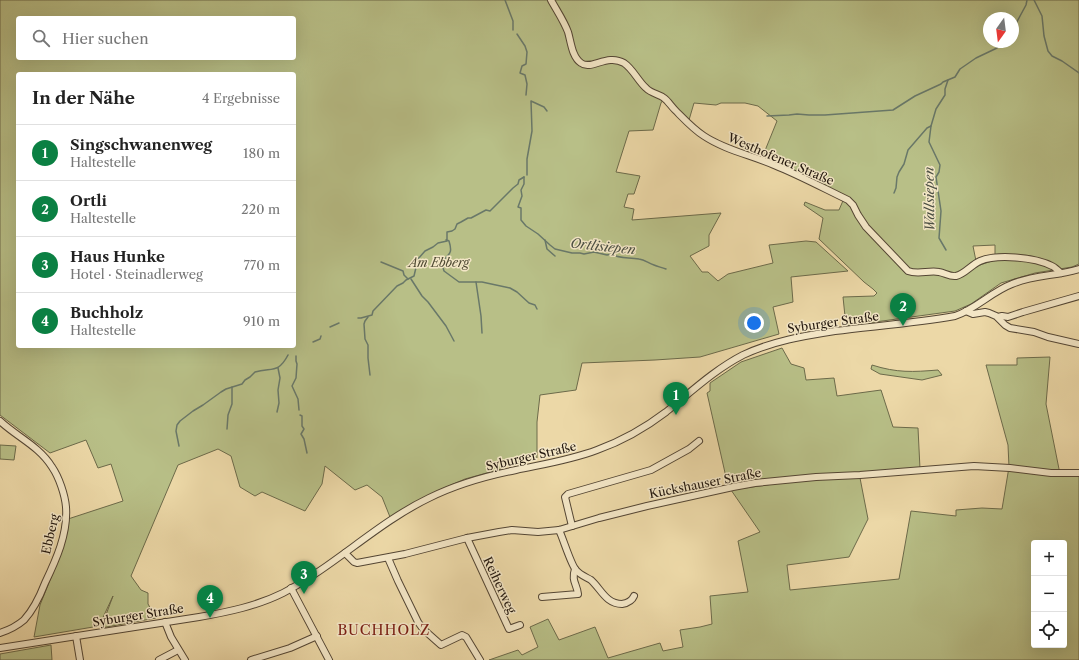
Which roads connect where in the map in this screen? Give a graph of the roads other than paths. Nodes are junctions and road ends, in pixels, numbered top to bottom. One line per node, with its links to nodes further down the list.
1 (551, 0): 3 (street, Westhofener Straße)
2 (1079, 269): 3 (street)
3 (1061, 273): 5 (street, Syburger Straße)
4 (1079, 296): 6 (street)
5 (966, 311): 6 (street); 14 (street, Syburger Straße)
6 (997, 316): 7 (street)
7 (1079, 344)
8 (0, 421): 22 (street, Ebberg)
9 (699, 441): 11 (street)
10 (1079, 473): 11 (street, Kückshauser Straße)
11 (572, 526): 12 (street, Kückshauser Straße)
12 (560, 530): 13 (street, Kückshauser Straße); 16 (street)
13 (467, 538): 15 (street, Kückshauser Straße); 21 (street, Reiherweg)
14 (345, 553): 15 (street, Kückshauser Straße); 17 (street, Syburger Straße)
15 (388, 558): 32 (street)
16 (575, 569): 18 (street); 19 (street)
17 (292, 588): 20 (street, Syburger Straße); 24 (street)
18 (634, 596)
19 (542, 597)
20 (165, 622): 23 (street, Syburger Straße); 26 (street)
21 (520, 625)
22 (0, 633)
23 (76, 636): 25 (street, Syburger Straße); 27 (street)
24 (317, 636): 30 (street); 31 (street)
25 (0, 648)
26 (178, 650): 28 (street); 29 (street)
27 (80, 660)
28 (158, 660)
29 (185, 660)
30 (251, 660)
31 (329, 660)
32 (480, 660)

